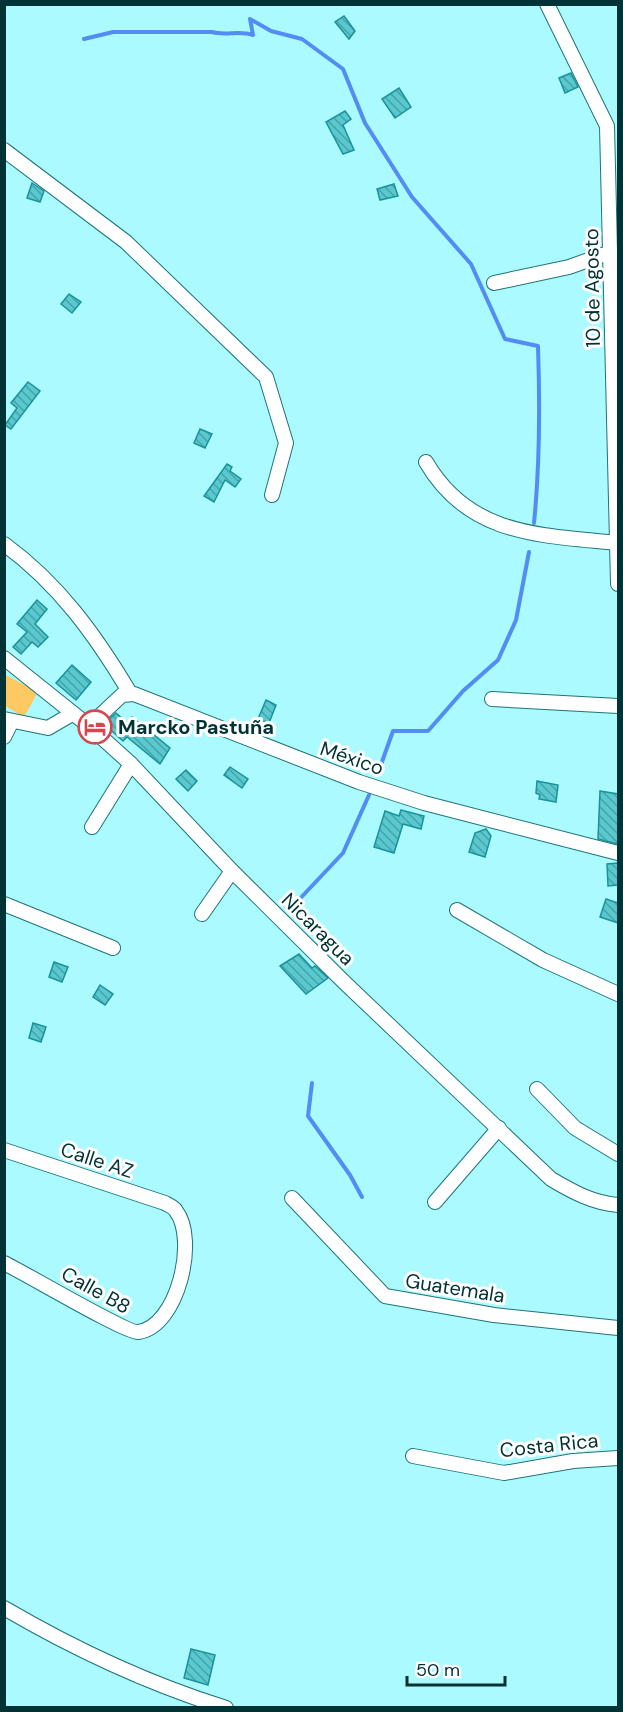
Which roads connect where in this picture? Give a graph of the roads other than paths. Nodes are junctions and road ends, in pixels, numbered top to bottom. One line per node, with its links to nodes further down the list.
1 (548, 4): 2 (street, 10 de Agosto)
2 (607, 126): 3 (street); 5 (street, 10 de Agosto)
3 (618, 139)
4 (4, 150): 8 (street)
5 (610, 252): 6 (street); 9 (street, 10 de Agosto)
6 (494, 283)
7 (426, 462): 9 (street)
8 (272, 495)
9 (617, 543): 11 (street, 10 de Agosto)
10 (4, 544): 13 (street)
11 (618, 584)
12 (4, 658): 16 (street, Nicaragua)
13 (130, 693): 18 (street); 22 (street, México)
14 (492, 699): 15 (street)
15 (618, 706)
16 (72, 714): 17 (street); 18 (street, Nicaragua)
17 (8, 720): 19 (street)
18 (90, 726): 20 (street, Nicaragua)
19 (4, 737)
20 (131, 764): 21 (street); 23 (street, Nicaragua)
21 (92, 827)
22 (618, 853)
23 (232, 871): 26 (street); 30 (street, Nicaragua)
24 (4, 904): 27 (street)
25 (457, 909): 28 (street)
26 (202, 914)
27 (113, 948)
28 (618, 994)
29 (537, 1089): 32 (street)
30 (498, 1128): 34 (street); 35 (street, Nicaragua)
31 (4, 1150): 36 (street, Calle AZ)
32 (618, 1154)
33 (292, 1198): 38 (street, Guatemala)
34 (435, 1202)
35 (618, 1205)
36 (176, 1210): 37 (street, Calle B8)
37 (4, 1263)
38 (618, 1328)
39 (413, 1456): 40 (street, Costa Rica)
40 (618, 1458)
41 (4, 1608): 42 (street)
42 (226, 1707)

